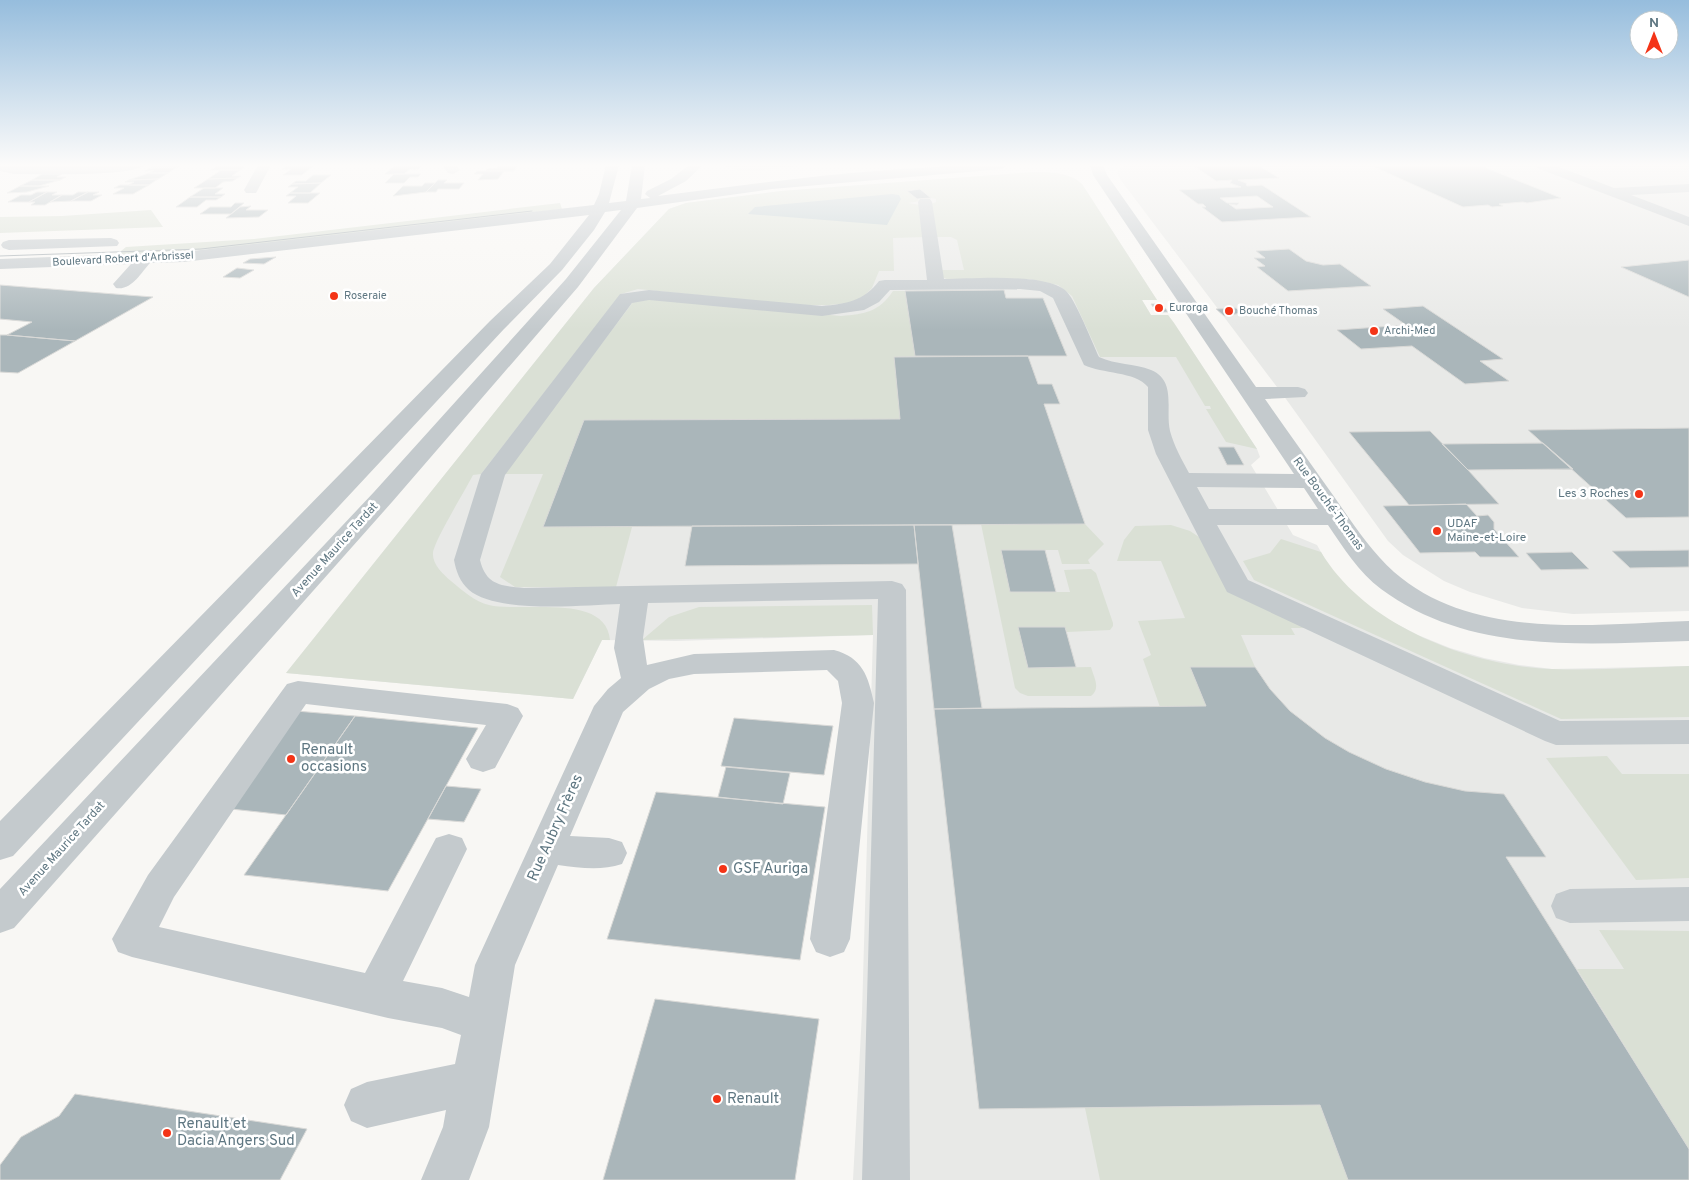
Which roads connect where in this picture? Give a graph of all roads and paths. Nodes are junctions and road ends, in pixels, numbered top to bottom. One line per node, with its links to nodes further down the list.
1 (417, 220): 8 (street, Boulevard Robert d'Arbrissel)
2 (497, 220): 7 (street); 11 (street, Boulevard Robert d'Arbrissel)
3 (593, 220): 7 (street)
4 (615, 220): 32 (street, Avenue Maurice Tardat)
5 (927, 220): 14 (street)
6 (1131, 220): 15 (street, Rue Bouché-Thomas)
7 (562, 239): 26 (street)
8 (195, 241)
9 (129, 242): 10 (street, Boulevard Robert d'Arbrissel)
10 (0, 245)
11 (146, 259): 12 (street, Boulevard Robert d'Arbrissel); 13 (street)
12 (0, 264)
13 (122, 284)
14 (936, 285): 17 (street); 21 (street)
15 (1250, 393): 16 (street); 18 (street, Rue Bouché-Thomas)
16 (1298, 393)
17 (1181, 480): 18 (street); 19 (street)
18 (1310, 481): 20 (street, Rue Bouché-Thomas)
19 (1200, 517): 20 (street); 24 (street)
20 (1335, 517): 22 (street, Rue Bouché-Thomas)
21 (636, 595): 23 (street); 39 (street)
22 (1689, 631)
23 (638, 681): 28 (street, Rue Aubry Frères); 33 (street, Rue Aubry Frères)
24 (1689, 732)
25 (483, 759): 34 (street)
26 (0, 845)
27 (450, 848): 34 (street)
28 (548, 848): 29 (street); 35 (street, Rue Aubry Frères)
29 (609, 853)
30 (1689, 904): 31 (street)
31 (1570, 906)
32 (0, 916)
33 (830, 939)
34 (375, 995): 35 (street)
35 (485, 1023): 36 (street, Rue Aubry Frères)
36 (474, 1082): 37 (street); 38 (street, Rue Aubry Frères)
37 (367, 1105)
38 (445, 1180)
39 (886, 1180)

